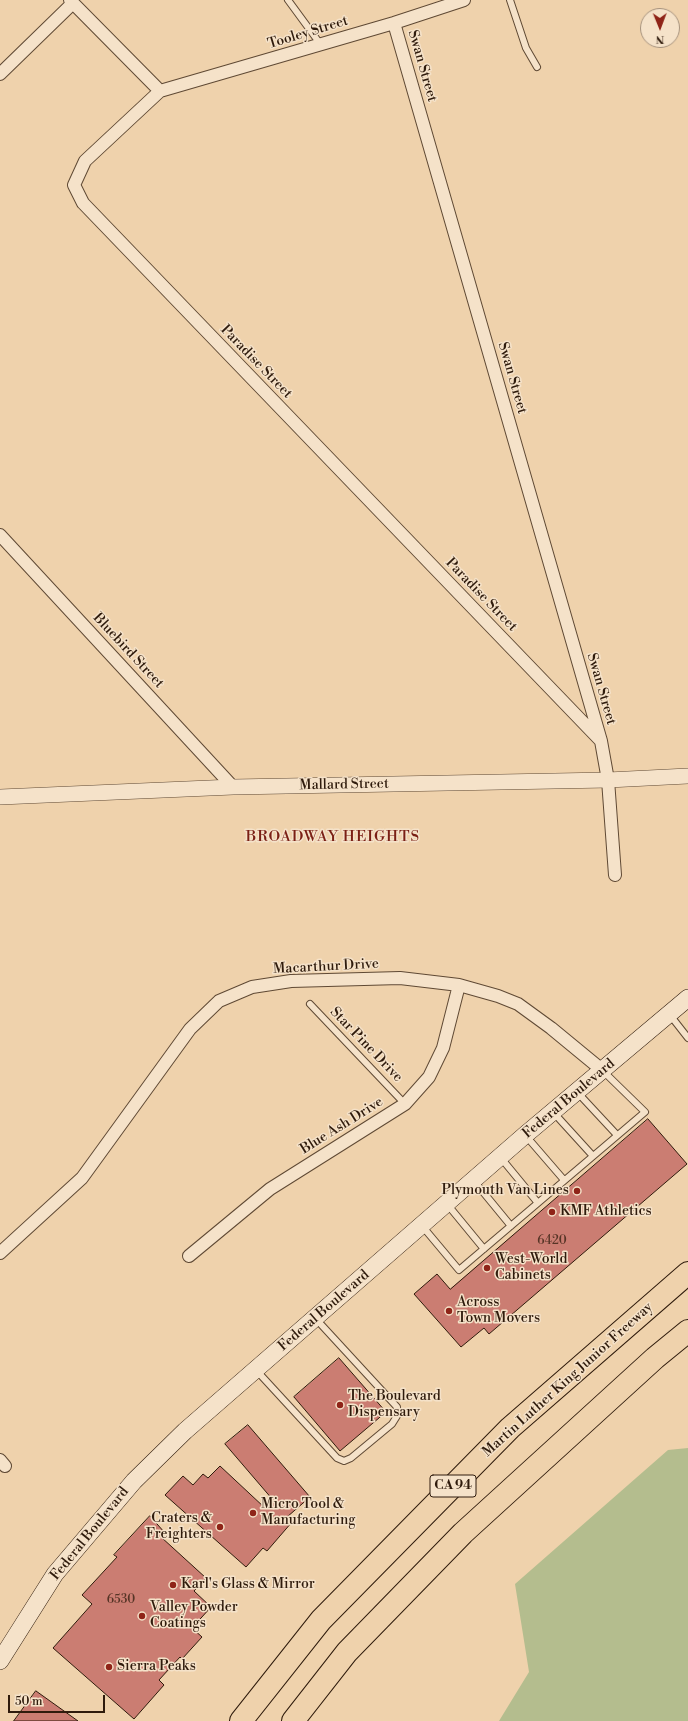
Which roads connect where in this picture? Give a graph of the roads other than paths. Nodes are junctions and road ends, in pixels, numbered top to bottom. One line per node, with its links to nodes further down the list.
1 (288, 0): 6 (lane)
2 (464, 0): 5 (street, Tooley Street)
3 (510, 0): 7 (lane)
4 (71, 1): 8 (street); 9 (street)
5 (394, 23): 6 (street, Tooley Street); 11 (street, Swan Street)
6 (321, 45): 9 (street, Tooley Street)
7 (537, 67)
8 (0, 74)
9 (160, 91): 11 (street, Paradise Street)
10 (0, 535): 14 (street, Bluebird Street)
11 (601, 741): 13 (street, Swan Street)
12 (688, 776): 13 (street, Mallard Street)
13 (608, 780): 14 (street, Mallard Street); 16 (street, Swan Street)
14 (233, 787): 15 (street, Mallard Street)
15 (0, 797)
16 (616, 876)
17 (459, 985): 22 (street, Macarthur Drive); 24 (street, Blue Ash Drive); 37 (street, Macarthur Drive)
18 (688, 998): 20 (main road, Federal Boulevard)
19 (310, 1004): 24 (lane, Star Pine Drive)
20 (668, 1014): 21 (lane); 22 (main road, Federal Boulevard)
21 (688, 1038)
22 (602, 1070): 23 (main road, Federal Boulevard); 27 (lane)
23 (577, 1092): 25 (main road, Federal Boulevard); 27 (lane)
24 (405, 1104): 38 (street, Blue Ash Drive)
25 (553, 1112): 26 (main road, Federal Boulevard); 28 (lane)
26 (525, 1135): 29 (main road, Federal Boulevard); 31 (lane)
27 (617, 1135): 28 (lane)
28 (593, 1156): 31 (lane)
29 (501, 1157): 30 (main road, Federal Boulevard); 32 (lane)
30 (474, 1180): 33 (main road, Federal Boulevard); 35 (lane)
31 (564, 1180): 32 (lane)
32 (538, 1203): 35 (lane)
33 (447, 1204): 34 (main road, Federal Boulevard); 36 (lane)
34 (422, 1226): 36 (lane); 40 (main road, Federal Boulevard)
35 (511, 1226): 36 (lane)
36 (484, 1249)
37 (0, 1253)
38 (189, 1256)
39 (688, 1274): 44 (highway, Martin Luther King Junior Freeway / CA 94)
40 (315, 1318): 42 (main road, Federal Boulevard); 42 (lane)
41 (688, 1331): 45 (highway, CA 94)
42 (256, 1370): 43 (main road, Federal Boulevard)
43 (0, 1661)
44 (241, 1721)
45 (293, 1721)

